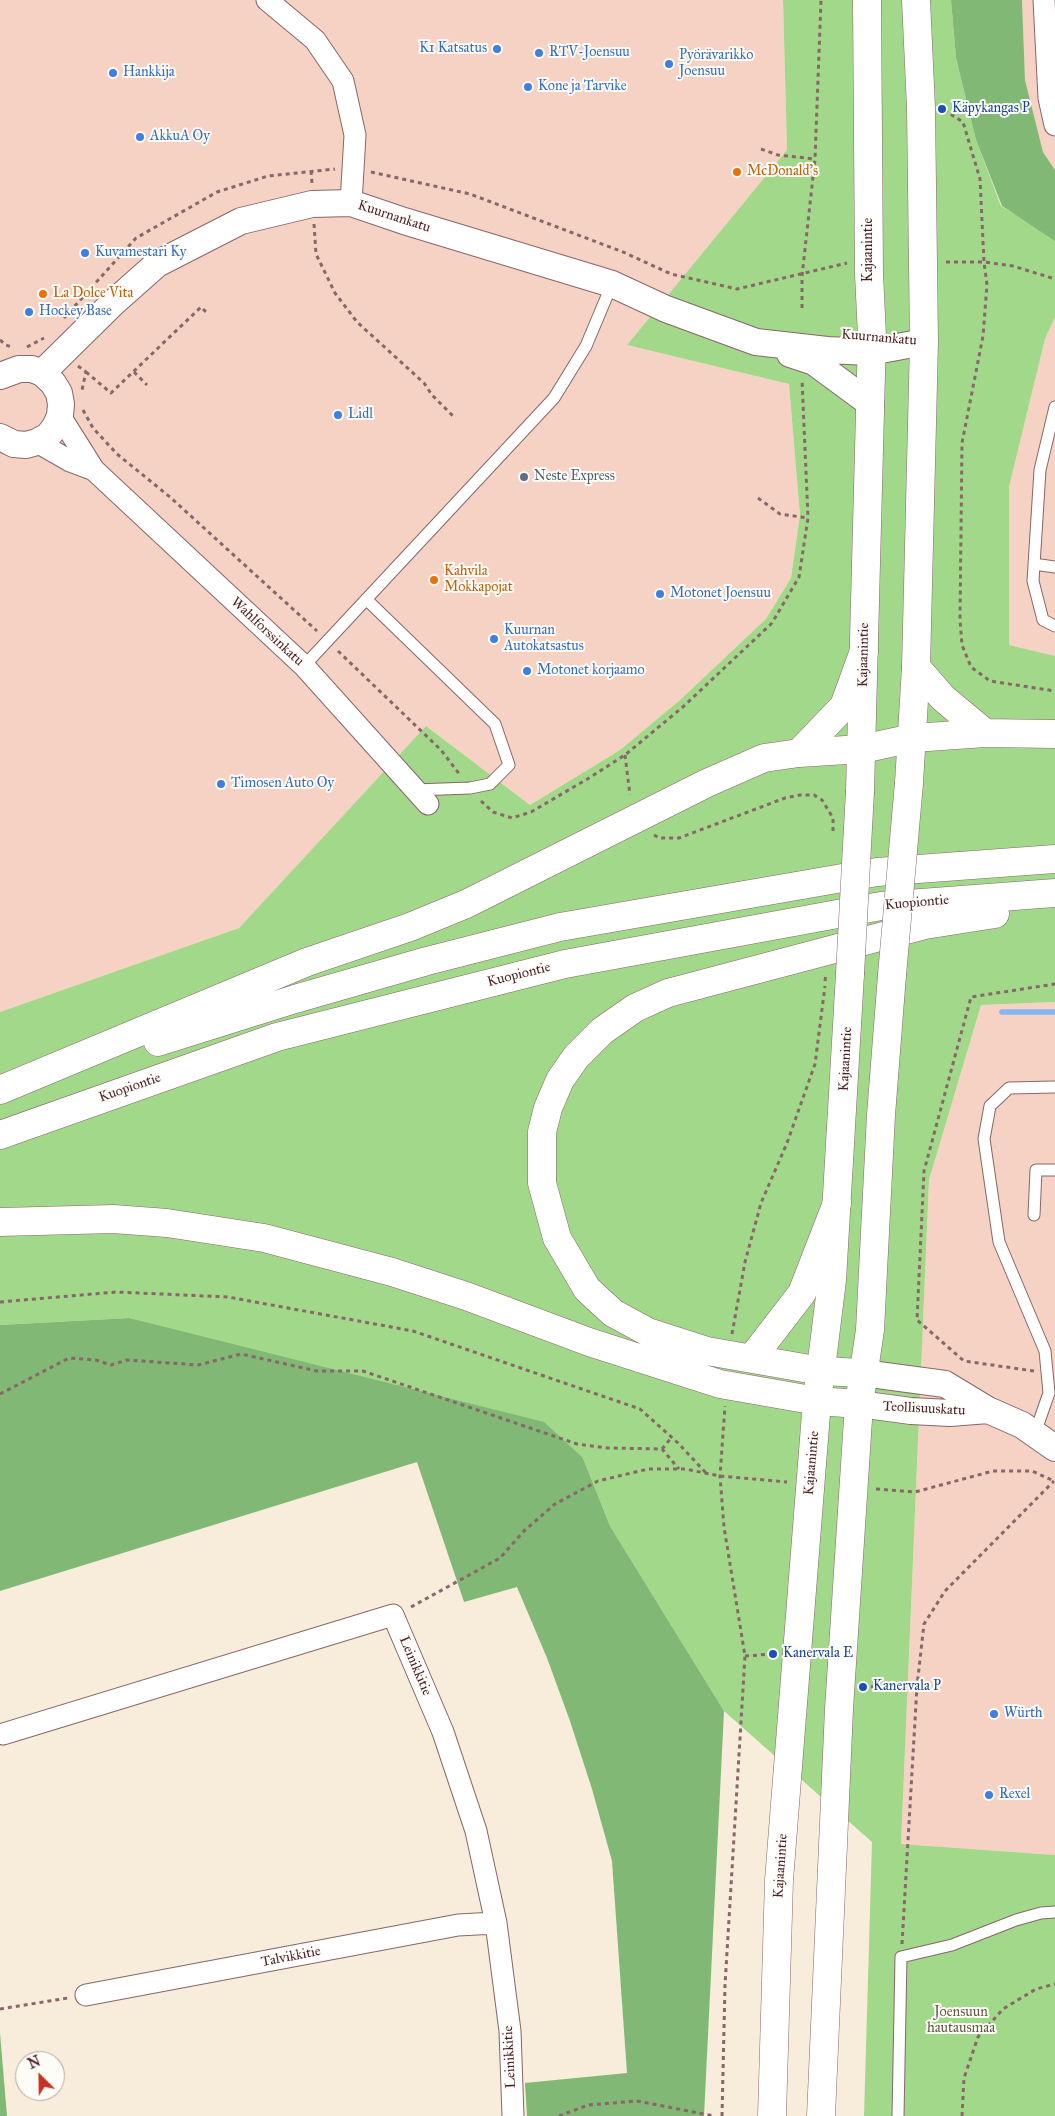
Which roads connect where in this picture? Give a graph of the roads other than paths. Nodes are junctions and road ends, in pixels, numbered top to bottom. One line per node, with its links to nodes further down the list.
1 (267, 0): 6 (street)
2 (866, 0): 11 (main road, Kajaanintie)
3 (916, 0): 10 (main road)
4 (1044, 0): 5 (street)
5 (1055, 125)
6 (351, 203): 7 (street, Kuurnankatu); 12 (street, Kuurnankatu)
7 (612, 284): 8 (street, Kuurnankatu); 21 (lane)
8 (698, 320): 9 (street, Kuurnankatu); 11 (street, Kuurnankatu)
9 (756, 342): 11 (street, Kuurnankatu); 14 (street)
10 (924, 342): 11 (street, Kuurnankatu); 25 (main road)
11 (871, 344): 14 (main road, Kajaanintie)
12 (42, 373): 13 (street); 16 (street)
13 (0, 376)
14 (871, 404): 23 (main road, Kajaanintie)
15 (1055, 407): 19 (lane)
16 (69, 409): 17 (street); 18 (street, Wahlforssinkatu)
17 (13, 444): 18 (street, Wahlforssinkatu)
18 (94, 470): 24 (street, Wahlforssinkatu)
19 (1034, 564): 20 (lane); 22 (lane)
20 (1055, 567)
21 (366, 599): 24 (lane); 31 (lane)
22 (1055, 626)
23 (864, 651): 29 (main road, Kajaanintie); 30 (main road)
24 (304, 666): 31 (street, Wahlforssinkatu)
25 (916, 667): 26 (main road); 28 (main road)
26 (985, 733): 27 (main road); 28 (main road)
27 (1055, 734)
28 (912, 738): 29 (main road); 45 (main road, bridge)
29 (862, 749): 30 (main road); 40 (main road, Kajaanintie, bridge)
30 (799, 752): 36 (main road)
31 (422, 797)
32 (1055, 859): 37 (main road)
33 (1055, 893): 38 (main road, Kuopiontie)
34 (1055, 904): 43 (main road)
35 (1055, 1087): 49 (lane)
36 (0, 1090)
37 (0, 1096)
38 (0, 1135)
39 (1055, 1170): 41 (lane)
40 (837, 1202): 43 (main road); 44 (main road, Kajaanintie)
41 (1034, 1215)
42 (0, 1222): 46 (main road)
43 (752, 1358): 44 (main road)
44 (821, 1371): 45 (main road); 46 (main road, Kajaanintie)
45 (863, 1373): 47 (main road); 48 (street, Teollisuuskatu)
46 (817, 1401): 47 (main road); 56 (main road, Kajaanintie)
47 (859, 1404): 48 (street, Teollisuuskatu); 57 (main road)
48 (988, 1410): 49 (street, Teollisuuskatu)
49 (1035, 1433): 50 (street, Teollisuuskatu)
50 (1055, 1448)
51 (3, 1734): 53 (street, Leinikkitie)
52 (1055, 1912): 58 (lane)
53 (496, 1923): 54 (street, Talvikkitie); 55 (street, Leinikkitie)
54 (86, 1995)
55 (513, 2116)
56 (772, 2116)
57 (821, 2116)
58 (898, 2116)

